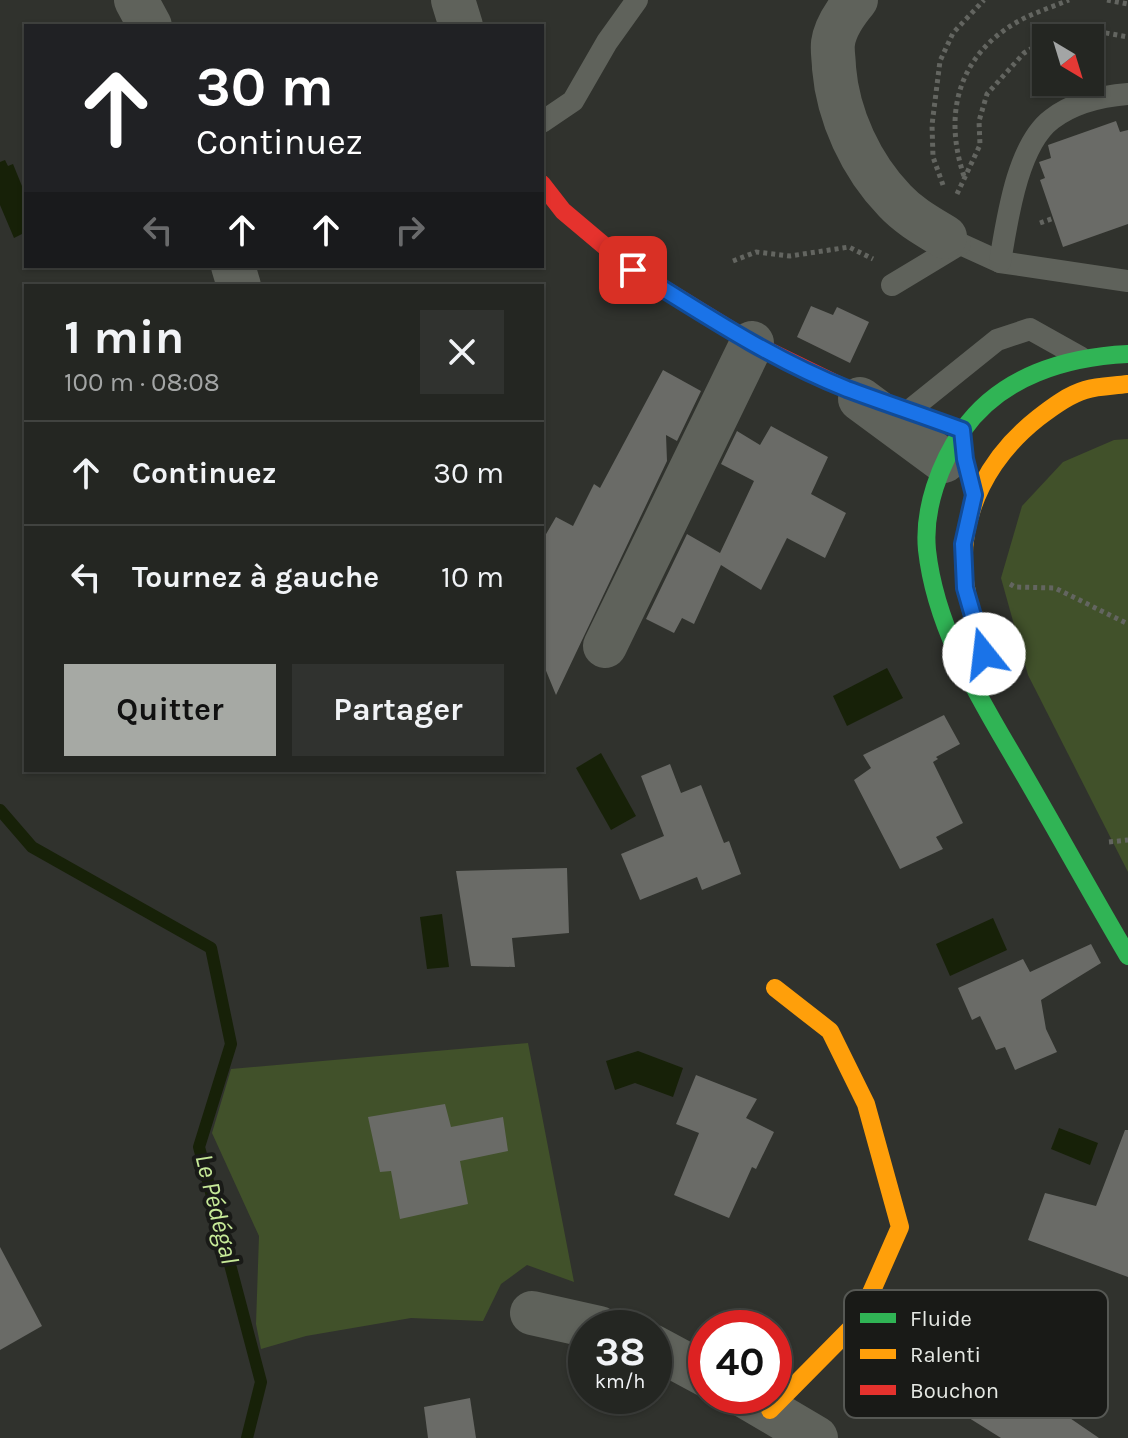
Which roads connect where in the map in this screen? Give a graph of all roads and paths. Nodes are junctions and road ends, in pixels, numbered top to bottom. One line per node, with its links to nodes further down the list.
1 (136, 0): 9 (street)
2 (453, 0): 10 (street)
3 (637, 0): 15 (lane)
4 (856, 0): 18 (street)
5 (984, 0): 18 (path)
6 (1069, 0): 16 (path)
7 (1107, 0): 8 (path)
8 (1128, 4)
9 (149, 24)
10 (460, 24)
11 (1104, 33): 12 (path)
12 (1128, 37)
13 (1032, 49): 16 (path)
14 (1128, 94): 20 (lane)
15 (544, 121)
16 (964, 176): 18 (path)
17 (544, 187): 23 (street)
18 (952, 232): 20 (lane); 21 (lane)
19 (733, 261): 21 (path)
20 (1000, 262): 22 (lane)
21 (899, 281)
22 (1128, 281)
23 (752, 343): 27 (street); 34 (street)
24 (1128, 354): 25 (street)
25 (1081, 358): 28 (lane); 29 (street)
26 (1128, 384): 30 (street)
27 (845, 388): 28 (street); 29 (street)
28 (910, 410): 29 (street)
29 (957, 450): 30 (street); 31 (street); 37 (street)
30 (1002, 450): 31 (street)
31 (974, 495): 32 (street)
32 (964, 566): 33 (path); 35 (street)
33 (1128, 624)
34 (605, 646)
35 (996, 682)
36 (1008, 710): 37 (street)
37 (1073, 861): 38 (street)
38 (1128, 956)
39 (775, 988): 40 (street)
40 (872, 1290)
41 (532, 1313): 42 (street)
42 (568, 1321)
43 (844, 1332): 44 (street)
44 (792, 1375)
45 (776, 1414): 46 (street)
46 (816, 1438)

